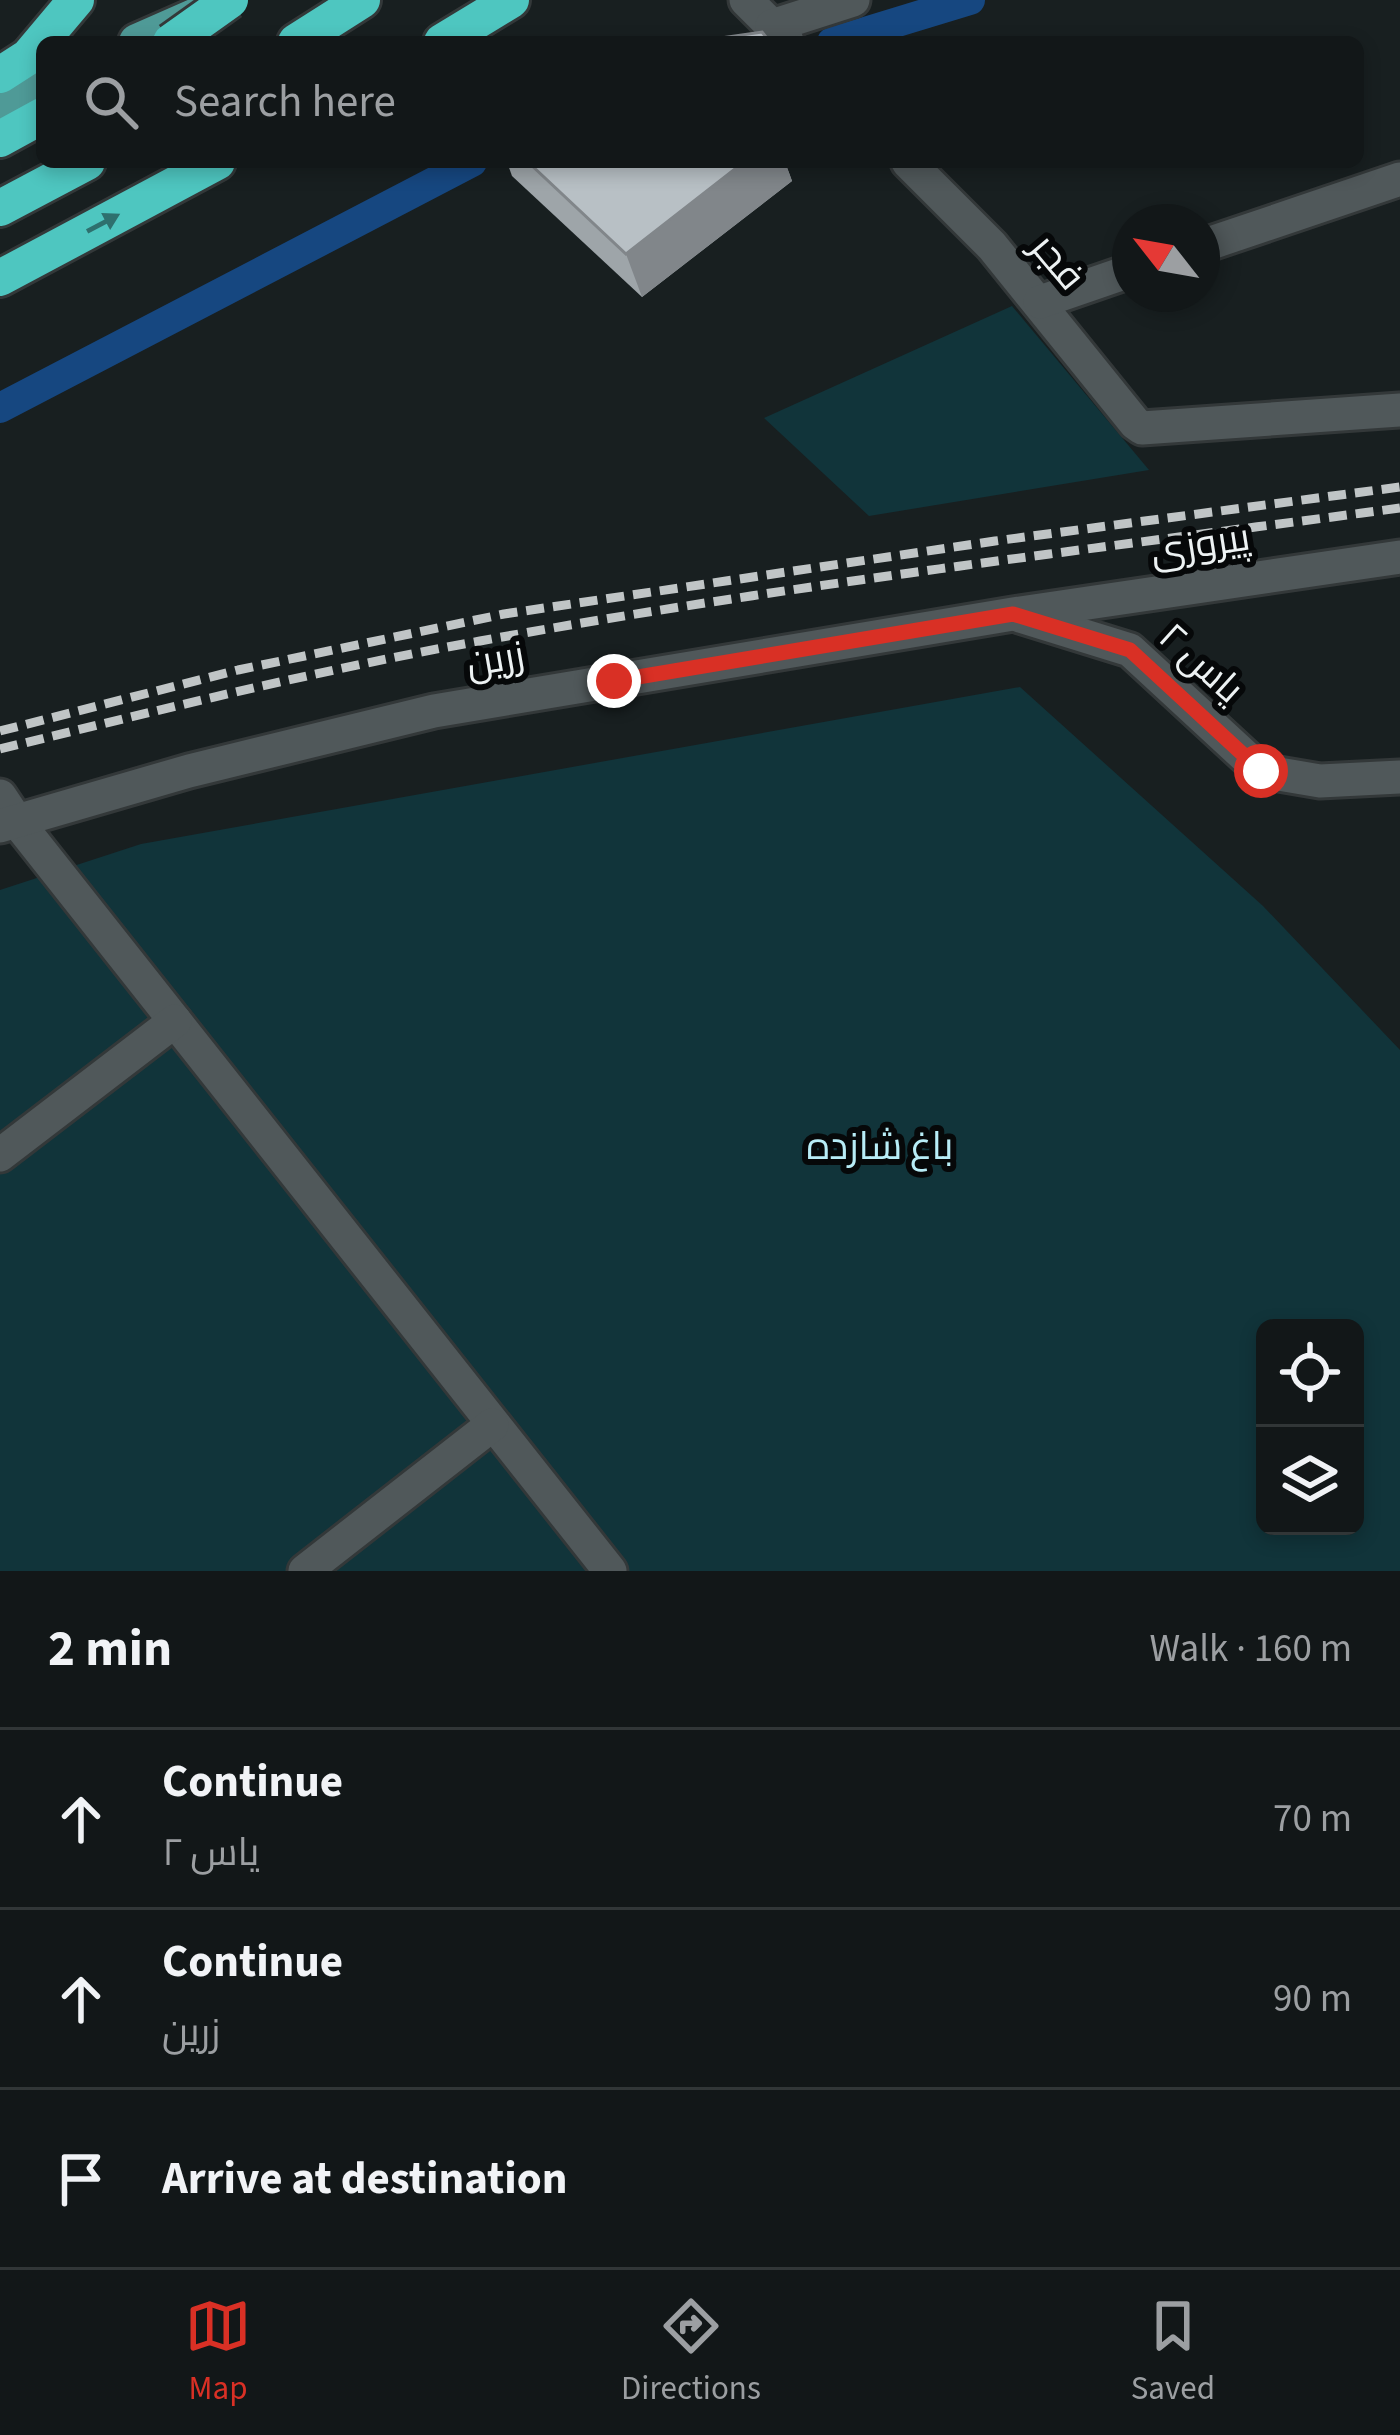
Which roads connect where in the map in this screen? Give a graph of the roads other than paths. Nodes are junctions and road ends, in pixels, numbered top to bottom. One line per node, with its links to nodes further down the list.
1 (76, 0): 10 (highway)
2 (231, 0): 11 (main road); 12 (highway, bridge)
3 (362, 0): 13 (highway)
4 (511, 0): 8 (highway)
5 (536, 0): 8 (highway)
6 (746, 0): 9 (street)
7 (853, 0): 9 (street)
8 (457, 34)
9 (780, 34)
10 (46, 36)
11 (150, 36)
12 (180, 36)
13 (305, 36)
14 (36, 48): 15 (highway)
15 (0, 75)
16 (36, 87): 17 (main road)
17 (0, 102)
18 (36, 119): 19 (highway)
19 (0, 139)
20 (76, 168): 24 (highway)
21 (206, 168): 27 (highway, one-way to 21)
22 (914, 168): 28 (street, فجر)
23 (1400, 179): 25 (street)
24 (0, 208)
25 (1220, 241)
26 (1112, 277): 28 (street)
27 (0, 278)
28 (1040, 302): 29 (street, فجر)
29 (1400, 410)
30 (1400, 557): 31 (street, پیروزی)
31 (1013, 614): 32 (street, یاس ۲); 33 (street, زرین)
32 (1400, 777)
33 (5, 814): 34 (street)
34 (175, 1021): 35 (street); 36 (street)
35 (0, 1156)
36 (492, 1424): 37 (street); 38 (street)
37 (305, 1571)
38 (610, 1571)

